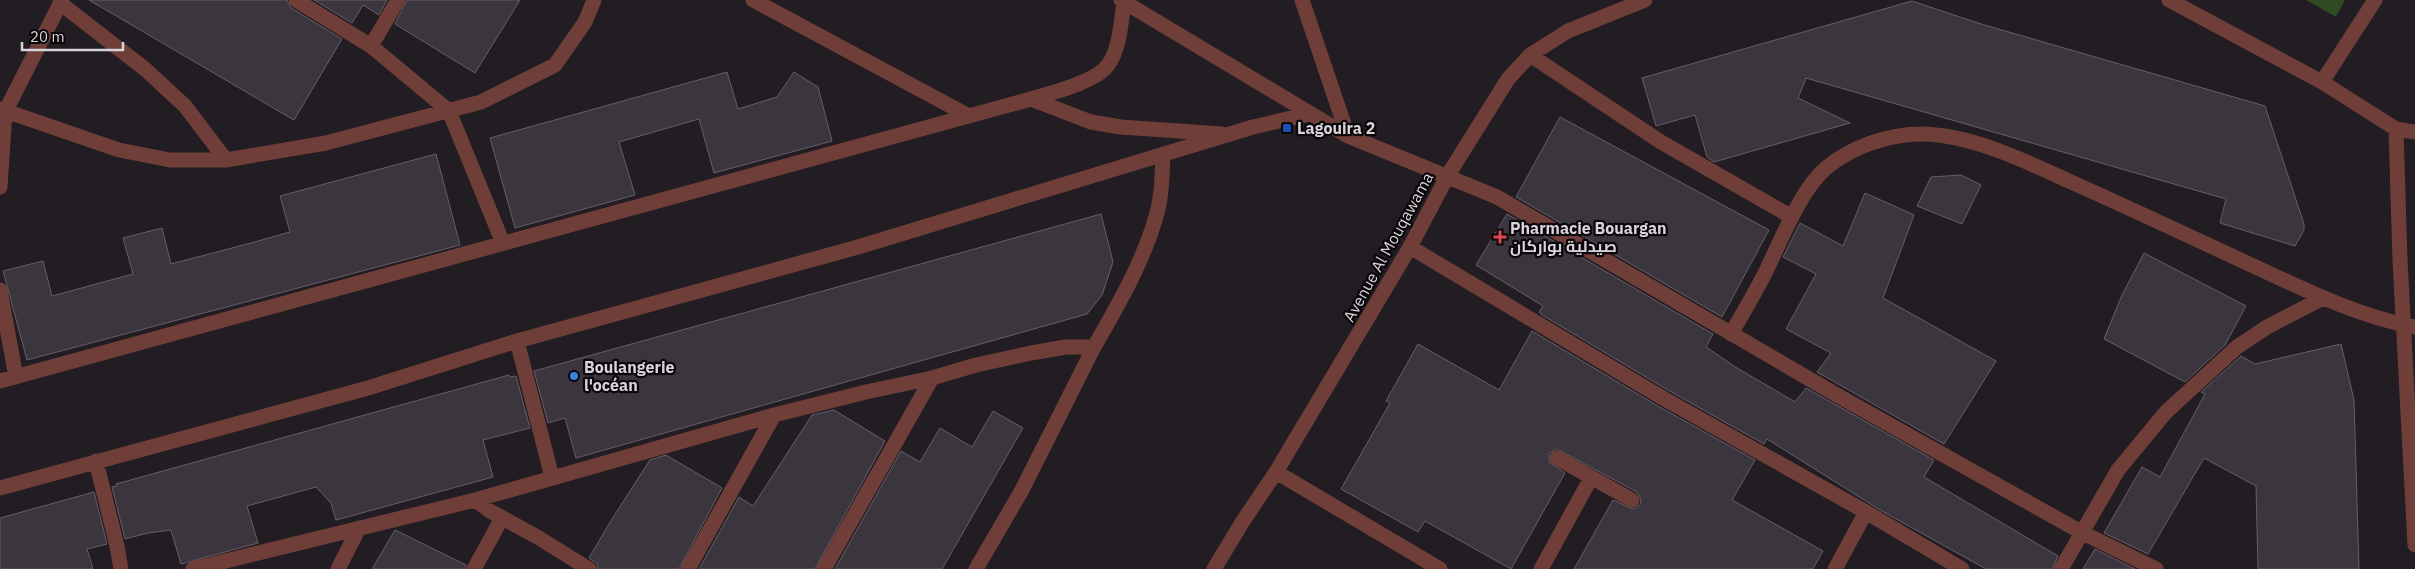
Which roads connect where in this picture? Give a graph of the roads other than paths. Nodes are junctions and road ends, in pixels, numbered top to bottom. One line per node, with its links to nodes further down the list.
1 (296, 0): 11 (street)
2 (398, 0): 11 (street)
3 (594, 0): 16 (street)
4 (753, 0): 18 (street)
5 (1302, 0): 22 (street)
6 (2168, 0): 13 (street)
7 (2375, 0): 13 (street)
8 (1122, 1): 14 (street); 17 (street)
9 (1637, 1): 12 (street, Avenue Al Mouqawama)
10 (61, 2): 15 (street); 24 (street)
11 (371, 46): 16 (street)
12 (1530, 55): 25 (street, Avenue Al Mouqawama); 27 (street)
13 (2322, 82): 19 (street)
14 (1031, 99): 18 (street); 21 (street)
15 (3, 110): 24 (street); 26 (street)
16 (449, 111): 24 (street); 28 (street)
17 (1309, 114): 21 (street); 22 (street)
18 (969, 116): 28 (street)
19 (2396, 129): 20 (street); 32 (street)
20 (2415, 132)
21 (1232, 134): 23 (street)
22 (1348, 136): 25 (street)
23 (1163, 155): 34 (street); 35 (street)
24 (226, 160)
25 (1448, 175): 29 (street, Avenue Al Mouqawama); 33 (street)
26 (0, 187)
27 (1792, 217): 31 (street); 33 (street)
28 (503, 243): 36 (street)
29 (1410, 247): 42 (street, Avenue Al Mouqawama); 48 (street)
30 (0, 290): 36 (street)
31 (2323, 298): 32 (street); 51 (street)
32 (2409, 326): 52 (street)
33 (1731, 334): 51 (street)
34 (517, 341): 41 (street); 43 (street)
35 (1094, 347): 37 (street); 61 (street)
36 (16, 377): 38 (street)
37 (932, 378): 39 (street); 60 (street)
38 (0, 381)
39 (774, 415): 43 (street); 59 (street)
40 (1557, 458): 44 (street)
41 (96, 461): 45 (street); 55 (street)
42 (1276, 472): 53 (street); 62 (street, Avenue Al Mouqawama)
43 (552, 478): 46 (street)
44 (1592, 478): 47 (street); 64 (street)
45 (0, 488)
46 (476, 500): 49 (street); 50 (street)
47 (1632, 500)
48 (1866, 512): 65 (street); 66 (street)
49 (502, 518): 57 (street); 58 (street)
50 (359, 528): 54 (street); 56 (street)
51 (2081, 532): 67 (street); 68 (street)
52 (2415, 545)
53 (1418, 564): 63 (street)
54 (198, 568)
55 (121, 569)
56 (338, 569)
57 (474, 569)
58 (589, 569)
59 (688, 569)
60 (824, 569)
61 (976, 569)
62 (1214, 569)
63 (1440, 569)
64 (1541, 569)
65 (1835, 569)
66 (1962, 569)
67 (2061, 569)
68 (2156, 569)

